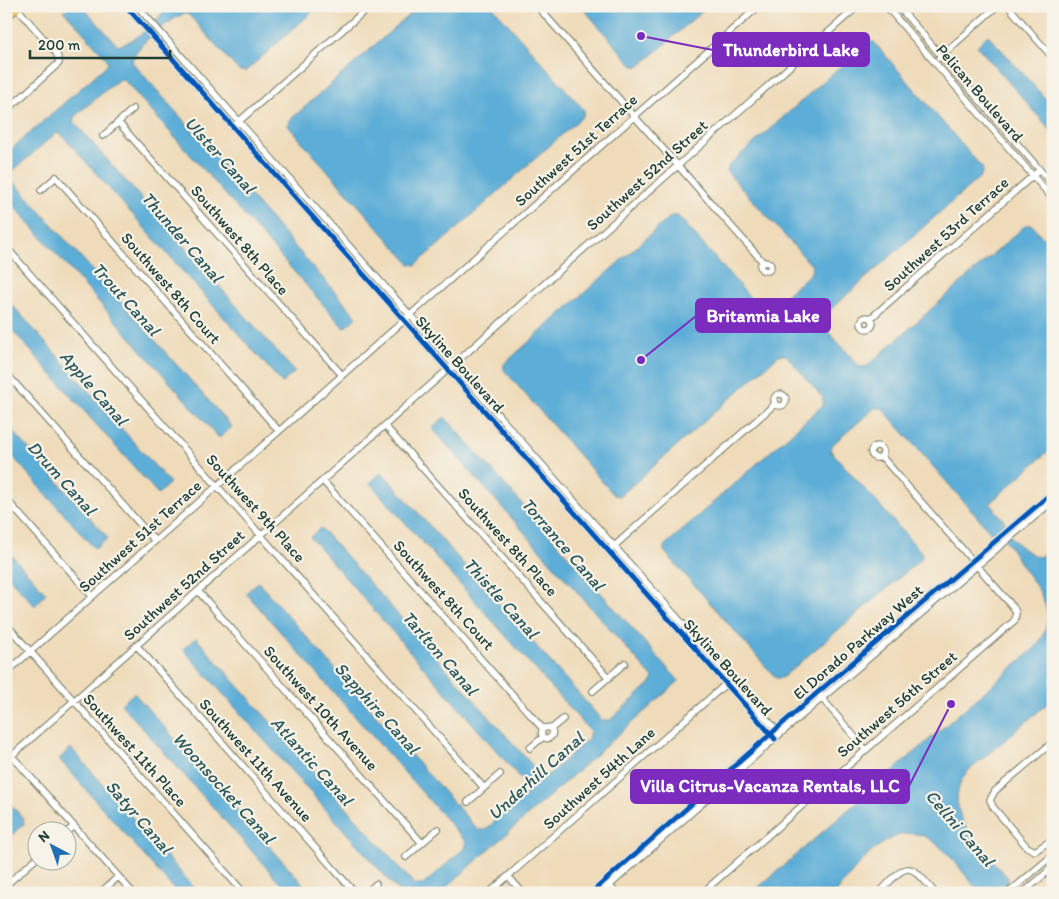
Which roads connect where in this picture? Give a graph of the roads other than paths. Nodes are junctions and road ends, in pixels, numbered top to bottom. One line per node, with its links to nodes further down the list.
1 (126, 6): 21 (street, Skyline Boulevard)
2 (137, 6): 19 (street, Skyline Boulevard)
3 (370, 6): 19 (street)
4 (537, 6): 18 (street)
5 (759, 6): 18 (street, Southwest 51st Terrace)
6 (858, 6): 23 (street, Southwest 52nd Street)
7 (886, 6): 15 (street, Pelican Boulevard)
8 (898, 6): 13 (street, Pelican Boulevard)
9 (997, 6): 13 (street)
10 (1008, 6): 14 (street)
11 (18, 7): 12 (main road); 17 (street)
12 (6, 18)
13 (941, 56): 15 (street); 24 (street, Pelican Boulevard)
14 (1053, 58)
15 (934, 62): 25 (street, Pelican Boulevard)
16 (134, 109): 20 (street)
17 (6, 111)
18 (634, 116): 23 (street); 31 (street, Southwest 51st Terrace)
19 (239, 121): 21 (street); 31 (street, Skyline Boulevard)
20 (118, 122): 22 (street); 37 (street, Southwest 8th Place)
21 (233, 127): 33 (street, Skyline Boulevard)
22 (103, 136)
23 (678, 166): 30 (street); 34 (street, Southwest 52nd Street)
24 (1039, 170): 25 (street, Southwest 53rd Terrace); 26 (street, Pelican Boulevard)
25 (1033, 175): 28 (street, Pelican Boulevard); 32 (street, Southwest 53rd Terrace)
26 (1053, 185)
27 (41, 190): 40 (street, Southwest 8th Court)
28 (1053, 198)
29 (6, 247): 43 (street, Southwest 9th Place)
30 (763, 262)
31 (411, 315): 33 (street, Southwest 51st Terrace); 34 (street, Skyline Boulevard)
32 (871, 318)
33 (404, 320): 35 (street, Skyline Boulevard); 37 (street, Southwest 51st Terrace)
34 (454, 364): 35 (street, Southwest 52nd Street); 50 (street, Skyline Boulevard)
35 (448, 369): 39 (street, Southwest 52nd Street); 51 (street, Skyline Boulevard)
36 (6, 373): 49 (street)
37 (342, 376): 40 (street, Southwest 51st Terrace)
38 (775, 404): 50 (street)
39 (385, 426): 42 (street, Southwest 52nd Street); 60 (street, Southwest 8th Place)
40 (279, 431): 43 (street, Southwest 51st Terrace)
41 (881, 456): 52 (street)
42 (323, 481): 48 (street, Southwest 52nd Street); 66 (street, Southwest 8th Court)
43 (217, 486): 48 (street, Southwest 9th Place); 49 (street, Southwest 51st Terrace)
44 (1053, 492): 47 (street, El Dorado Parkway West)
45 (6, 498): 54 (street)
46 (1053, 501): 47 (street, El Dorado Parkway West)
47 (1012, 531): 52 (street, El Dorado Parkway West)
48 (261, 536): 53 (street, Southwest 52nd Street); 76 (street, Southwest 9th Place)
49 (155, 541): 54 (street, Southwest 51st Terrace)
50 (615, 546): 51 (street); 61 (street, Skyline Boulevard)
51 (608, 551): 61 (street, Skyline Boulevard)
52 (975, 563): 63 (street, El Dorado Parkway West); 72 (street, Southwest 56th Street)
53 (198, 591): 56 (street, Southwest 52nd Street); 82 (street, Southwest 10th Avenue)
54 (92, 596): 57 (street, Southwest 51st Terrace)
55 (6, 624): 57 (street, Southwest 11th Place)
56 (137, 646): 64 (street, Southwest 52nd Street); 95 (street, Southwest 11th Avenue)
57 (30, 652): 59 (street, Southwest 51st Terrace); 64 (street, Southwest 11th Place)
58 (625, 663): 60 (street)
59 (6, 673)
60 (609, 678): 62 (street)
61 (729, 681): 68 (street, Skyline Boulevard); 87 (street, Southwest 54th Lane)
62 (593, 691)
63 (820, 696): 68 (street, El Dorado Parkway West); 72 (street)
64 (73, 701): 73 (street, Southwest 52nd Street); 94 (street, Southwest 11th Place)
65 (563, 719): 67 (street)
66 (543, 729): 67 (street); 69 (street)
67 (551, 729): 69 (street)
68 (775, 734): 89 (street, El Dorado Parkway West)
69 (543, 737): 71 (street)
70 (1053, 742): 81 (street)
71 (530, 748)
72 (865, 749): 102 (street, Southwest 56th Street)
73 (12, 756): 74 (street, Southwest 52nd Street); 78 (street)
74 (6, 761)
75 (500, 774): 76 (street)
76 (484, 788): 77 (street)
77 (468, 802)
78 (70, 822)
79 (438, 828): 82 (street)
80 (78, 831): 88 (street)
81 (1053, 839)
82 (422, 843): 84 (street)
83 (1053, 855): 105 (street)
84 (406, 857)
85 (28, 866): 91 (street)
86 (1053, 867): 106 (street)
87 (508, 876): 97 (street, Southwest 54th Lane); 98 (street)
88 (118, 877): 92 (street); 93 (street)
89 (607, 883): 99 (street, El Dorado Parkway West); 100 (street, El Dorado Parkway West); 101 (street)
90 (376, 884): 96 (street)
91 (6, 885)
92 (100, 893)
93 (133, 893)
94 (244, 893)
95 (355, 893)
96 (366, 893)
97 (490, 893)
98 (523, 893)
99 (591, 893)
100 (601, 893)
101 (616, 893)
102 (702, 893)
103 (879, 893): 104 (street)
104 (935, 893)
105 (1008, 893)
106 (1023, 893)

